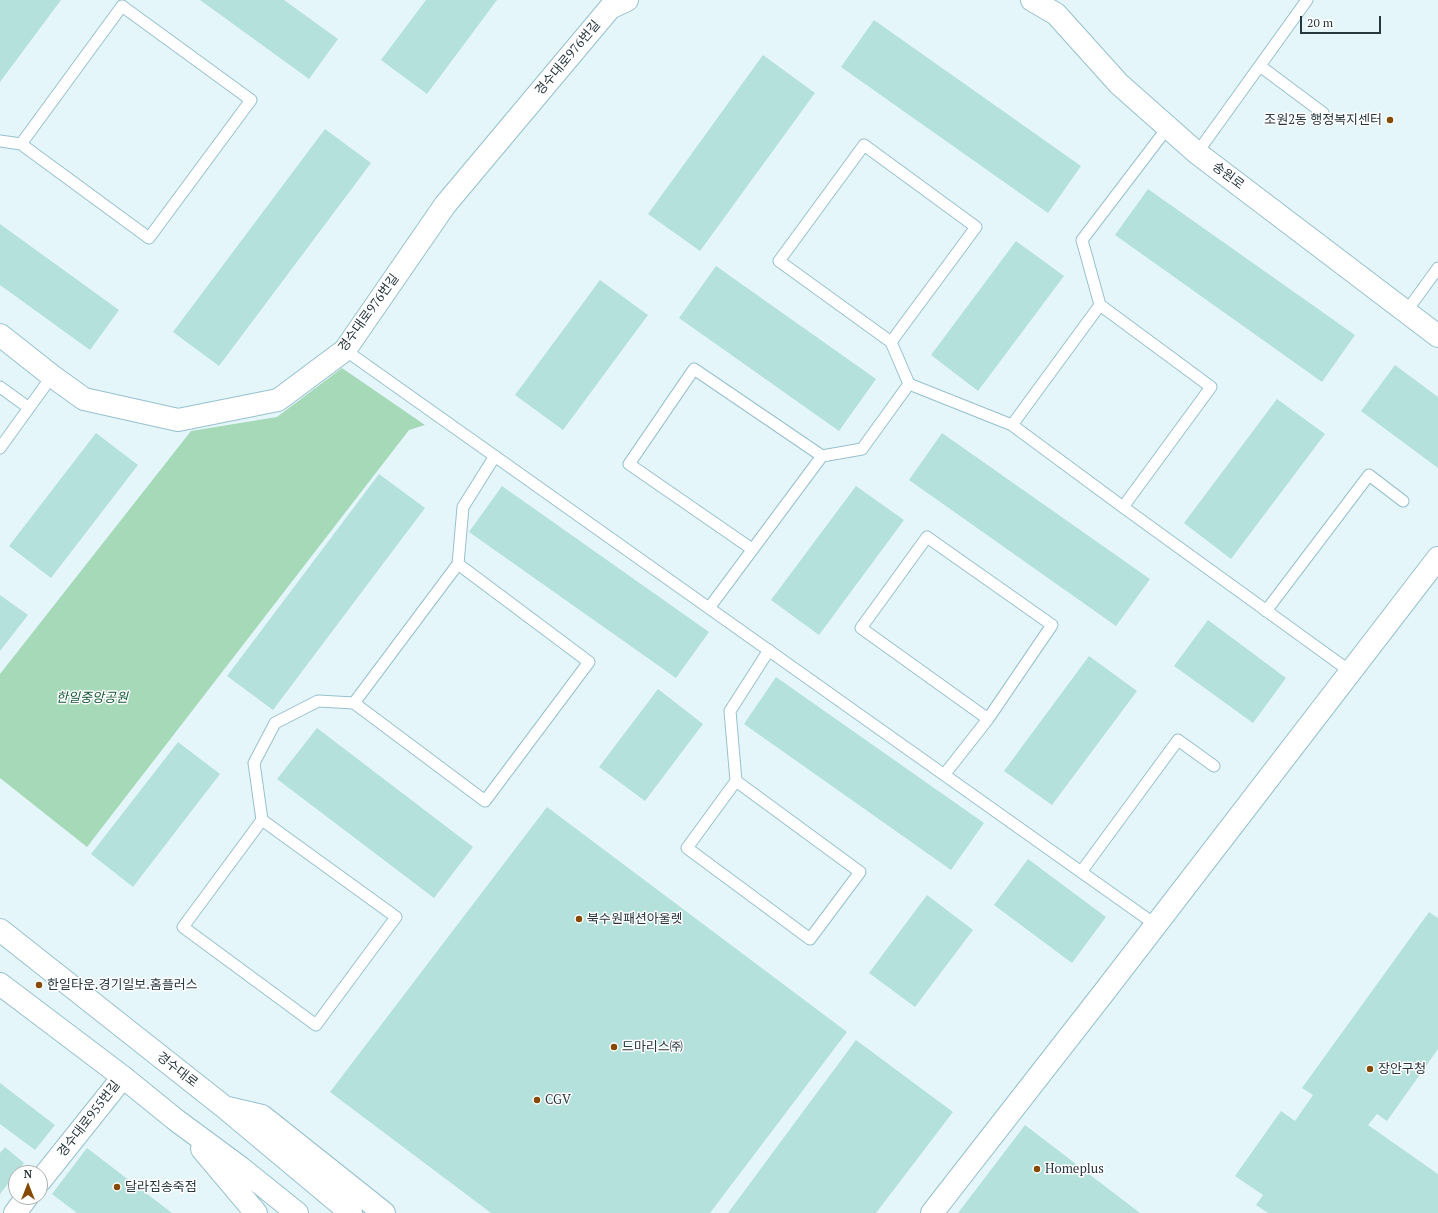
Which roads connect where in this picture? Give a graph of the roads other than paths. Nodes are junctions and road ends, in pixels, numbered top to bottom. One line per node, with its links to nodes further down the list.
1 (627, 0): 17 (street, 경수대로976번길)
2 (1032, 0): 7 (street, 송원로)
3 (1307, 0): 5 (lane)
4 (122, 3): 9 (lane); 9 (lane)
5 (1260, 66): 6 (lane); 10 (lane)
6 (1323, 113)
7 (1168, 128): 10 (street, 송원로); 12 (lane)
8 (0, 141): 9 (lane)
9 (21, 144)
10 (1197, 153): 13 (street, 송원로)
11 (1438, 268): 13 (lane)
12 (1100, 305): 22 (lane); 27 (lane)
13 (1406, 312): 15 (street, 송원로)
14 (0, 335): 18 (street, 경수대로976번길)
15 (1438, 336)
16 (891, 342): 16 (lane); 19 (lane)
17 (346, 350): 18 (street, 경수대로976번길); 24 (lane)
18 (52, 376): 21 (lane)
19 (909, 384): 22 (lane); 25 (lane)
20 (0, 387): 21 (lane)
21 (29, 408): 23 (lane)
22 (1012, 425): 27 (lane)
23 (0, 448)
24 (495, 456): 30 (lane); 31 (lane)
25 (822, 456): 28 (lane); 28 (lane)
26 (1403, 501): 32 (lane)
27 (1123, 507): 32 (lane)
28 (752, 549): 31 (lane)
29 (1438, 558): 34 (street)
30 (458, 564): 35 (lane); 35 (lane)
31 (709, 608): 33 (lane)
32 (1266, 610): 34 (lane)
33 (769, 650): 38 (lane); 39 (lane)
34 (1351, 672): 42 (street)
35 (354, 703): 40 (lane)
36 (988, 718): 36 (lane); 38 (lane)
37 (1214, 766): 41 (lane)
38 (944, 775): 41 (lane)
39 (736, 781): 39 (lane)
40 (262, 820): 40 (lane)
41 (1081, 872): 42 (lane)
42 (1156, 925): 53 (street)
43 (0, 930): 46 (street, 경수대로)
44 (0, 984): 45 (street)
45 (123, 1077): 47 (street); 48 (street, 경수대로955번길)
46 (223, 1106): 51 (street, 경수대로); 52 (street)
47 (176, 1120): 49 (street); 50 (street)
48 (48, 1171)
49 (256, 1213)
50 (297, 1213)
51 (351, 1213)
52 (384, 1213)
53 (932, 1213)

